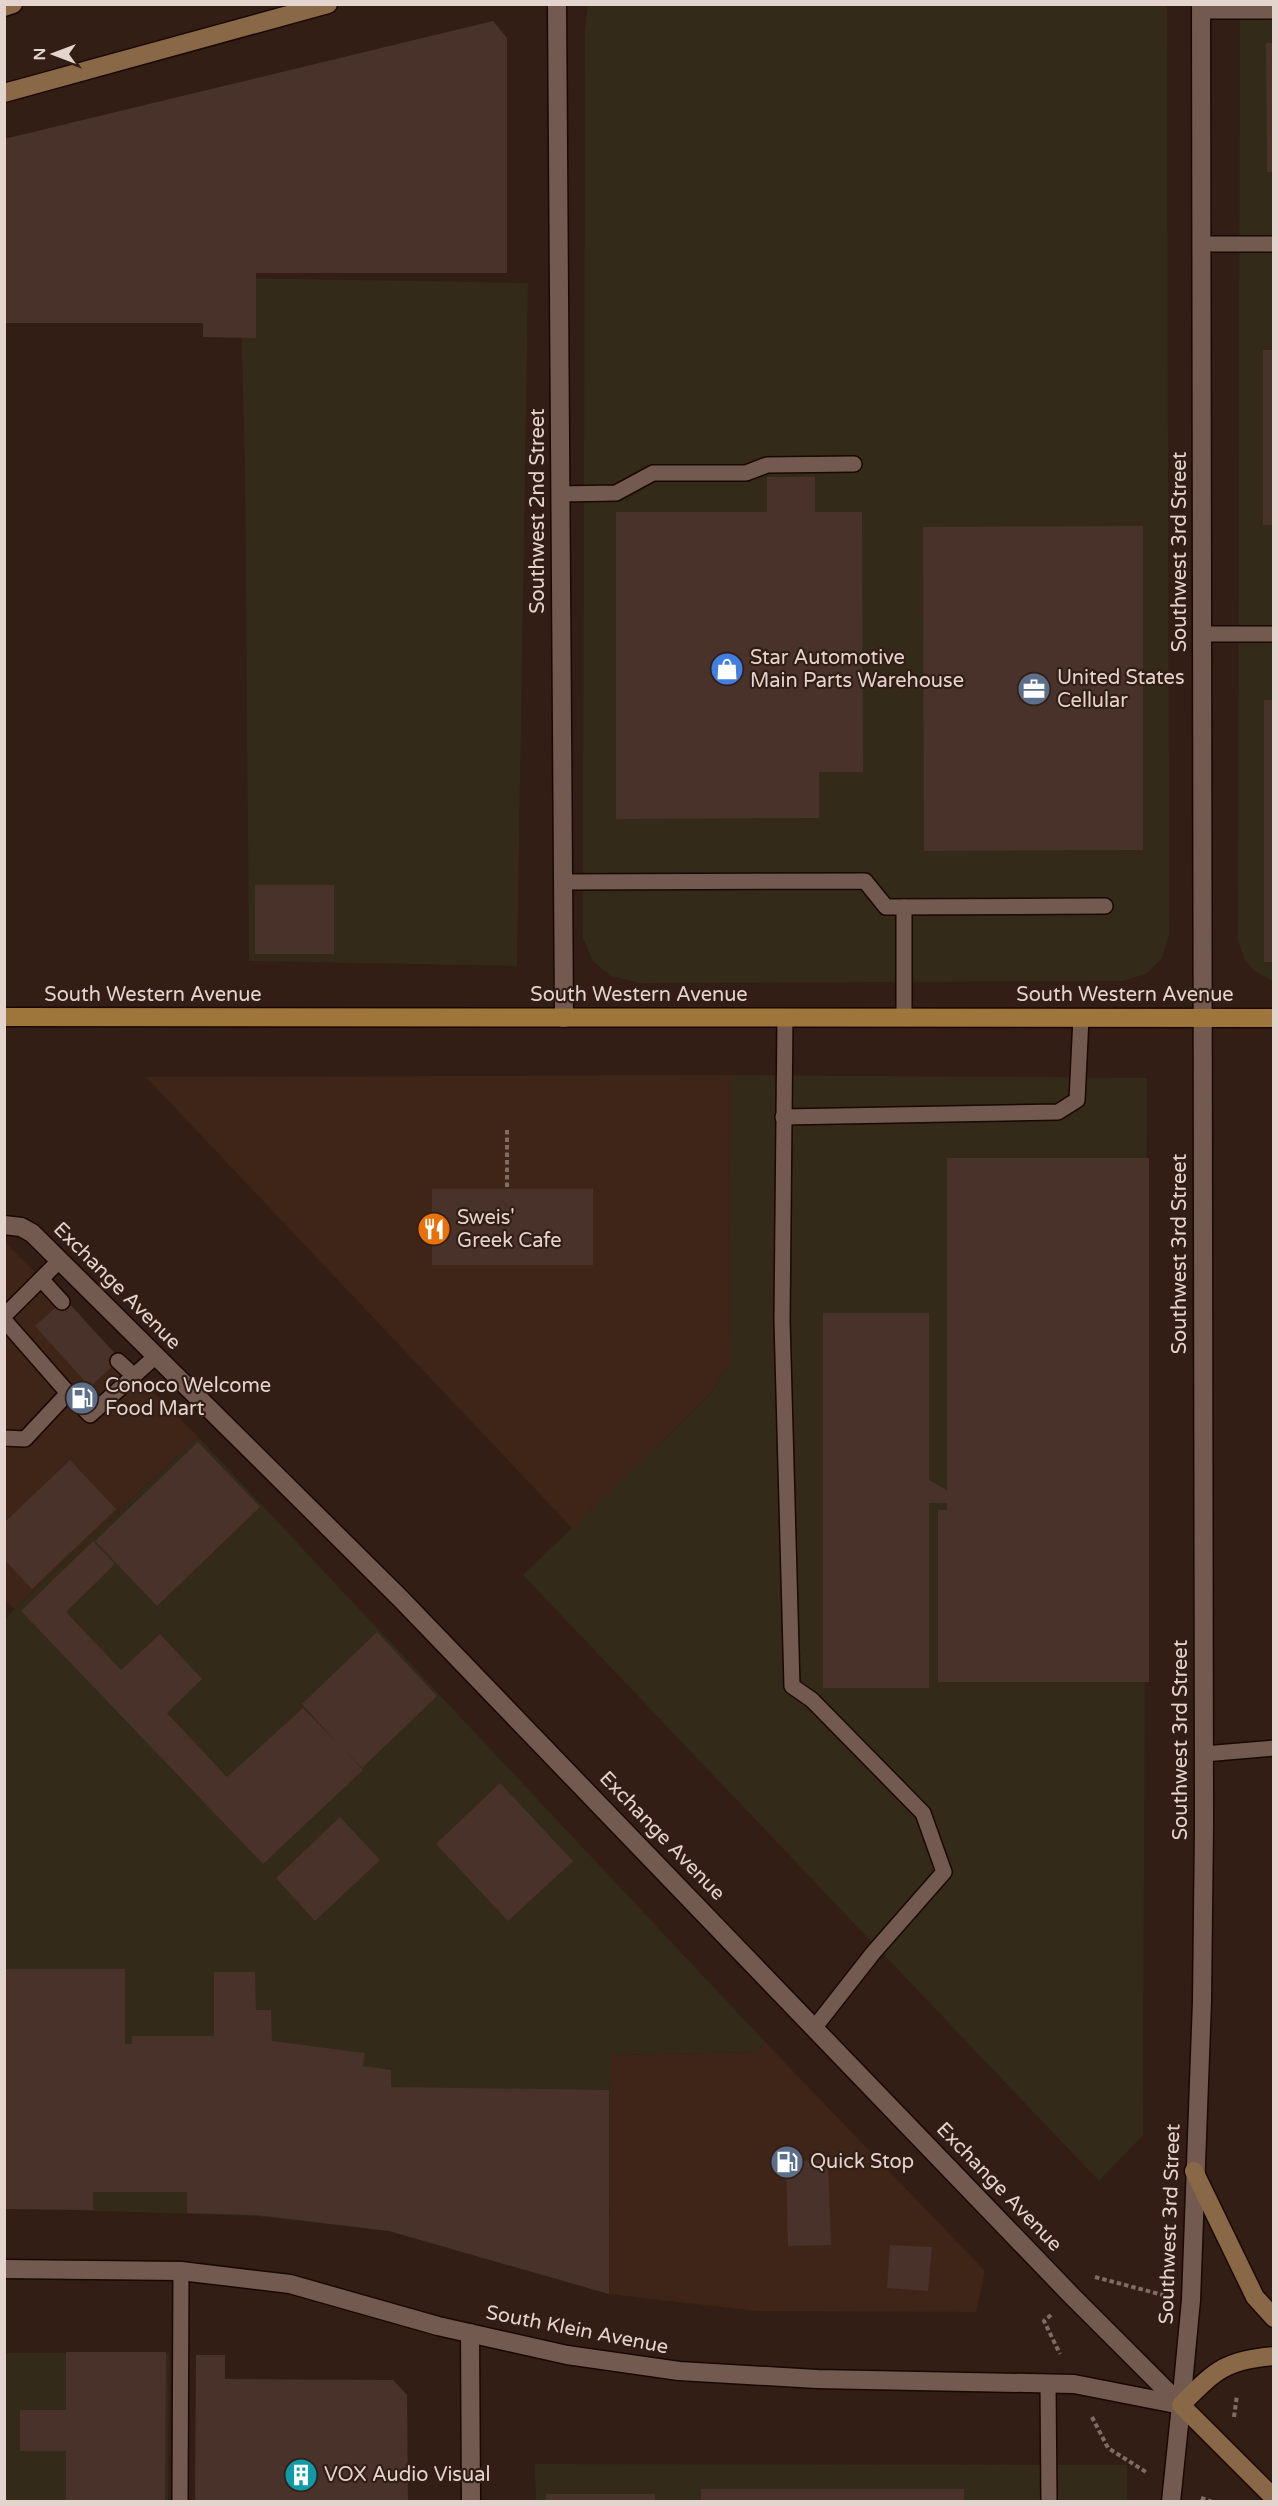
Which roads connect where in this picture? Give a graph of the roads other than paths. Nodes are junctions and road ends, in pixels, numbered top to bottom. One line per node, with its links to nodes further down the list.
1 (13, 4): 4 (main road)
2 (328, 4): 7 (main road)
3 (557, 4): 11 (street, Southwest 2nd Street)
4 (4, 7)
5 (1201, 8): 6 (lane); 8 (street, Southwest 3rd Street)
6 (1274, 11)
7 (4, 93)
8 (1202, 244): 9 (lane); 12 (street, Southwest 3rd Street)
9 (1274, 244)
10 (854, 464): 11 (lane)
11 (560, 494): 14 (street, Southwest 2nd Street)
12 (1202, 634): 13 (lane); 22 (street, Southwest 3rd Street)
13 (1274, 634)
14 (563, 882): 16 (lane); 20 (street, Southwest 2nd Street)
15 (1105, 906): 16 (lane)
16 (904, 907): 19 (lane)
17 (4, 1017): 20 (main road, South Western Avenue)
18 (785, 1017): 19 (main road, South Western Avenue); 20 (main road, South Western Avenue); 24 (lane)
19 (904, 1017): 21 (main road, South Western Avenue)
20 (564, 1018)
21 (1081, 1018): 22 (main road, South Western Avenue); 24 (lane)
22 (1202, 1018): 23 (main road, South Western Avenue); 37 (street, Southwest 3rd Street)
23 (1274, 1018)
24 (783, 1117): 38 (lane)
25 (4, 1225): 26 (street, Exchange Avenue)
26 (60, 1260): 27 (lane); 31 (street, Exchange Avenue)
27 (40, 1279): 28 (lane); 29 (lane)
28 (62, 1302)
29 (4, 1316)
30 (4, 1320): 34 (lane)
31 (156, 1356): 33 (lane); 38 (street, Exchange Avenue)
32 (118, 1360): 33 (lane)
33 (133, 1375): 34 (lane)
34 (68, 1393): 35 (lane)
35 (4, 1438)
36 (1274, 1748): 37 (lane)
37 (1204, 1754): 39 (street, Southwest 3rd Street)
38 (815, 2027): 46 (street, Exchange Avenue)
39 (1194, 2171): 42 (main road); 46 (street, Southwest 3rd Street)
40 (4, 2269): 41 (street, South Klein Avenue)
41 (181, 2271): 43 (street, South Klein Avenue); 48 (lane)
42 (1274, 2318)
43 (470, 2333): 45 (street, South Klein Avenue); 49 (street)
44 (1274, 2356): 46 (main road)
45 (1048, 2384): 46 (street, South Klein Avenue); 50 (lane)
46 (1181, 2405): 47 (main road, Exchange Avenue); 51 (street, Southwest 3rd Street)
47 (1274, 2498)
48 (180, 2502)
49 (471, 2502)
50 (1049, 2502)
51 (1171, 2502)

